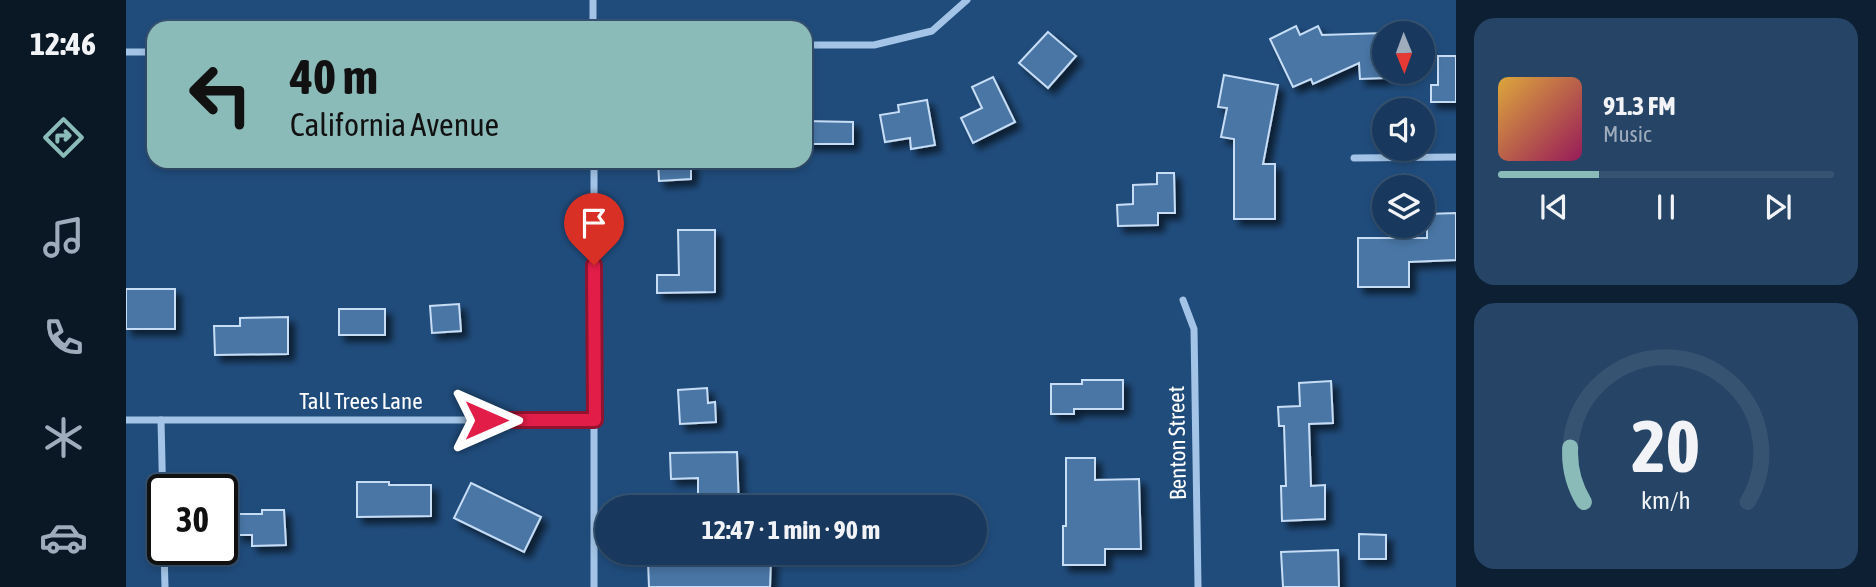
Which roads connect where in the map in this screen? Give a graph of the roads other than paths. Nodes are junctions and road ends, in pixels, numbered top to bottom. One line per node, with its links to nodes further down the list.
1 (593, 0): 3 (street)
2 (967, 0): 4 (street)
3 (593, 21)
4 (812, 45)
5 (126, 52): 6 (street)
6 (147, 52)
7 (1456, 157): 8 (street)
8 (1354, 158)
9 (594, 168): 13 (street)
10 (1184, 299): 18 (street, Benton Street)
11 (126, 420): 12 (street, Tall Trees Lane)
12 (161, 420): 13 (street, Tall Trees Lane); 14 (street)
13 (595, 420): 17 (street)
14 (162, 474)
15 (164, 565): 16 (street)
16 (164, 587)
17 (594, 587)
18 (1198, 587)

